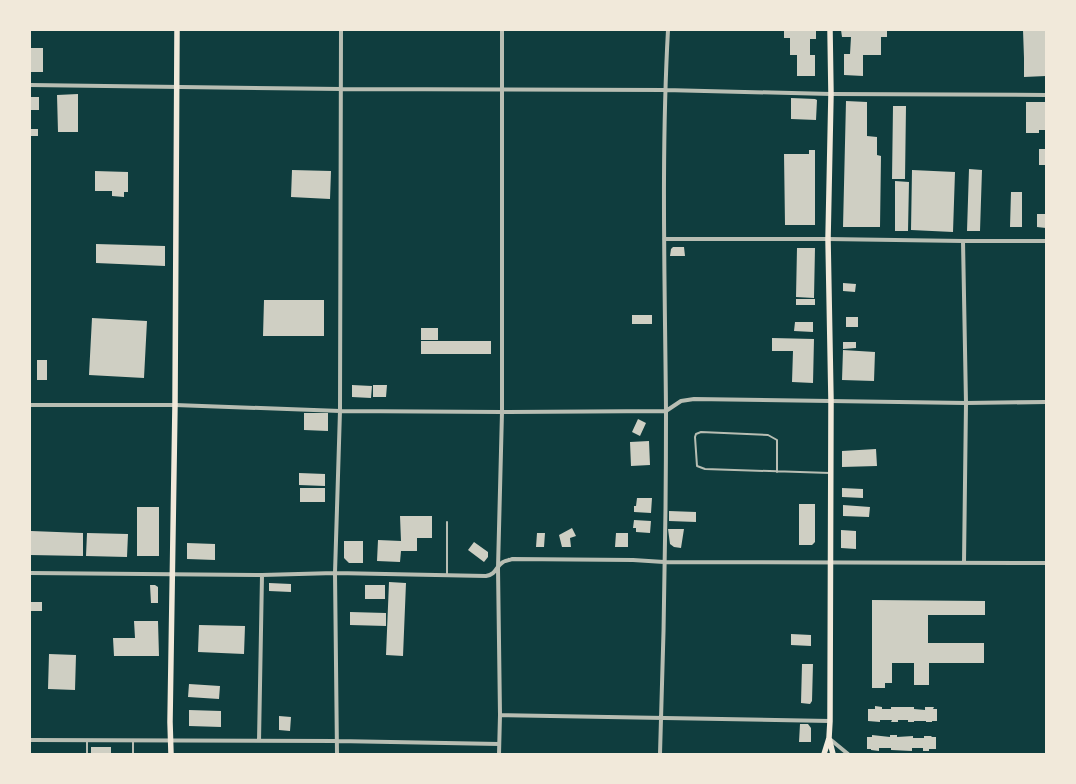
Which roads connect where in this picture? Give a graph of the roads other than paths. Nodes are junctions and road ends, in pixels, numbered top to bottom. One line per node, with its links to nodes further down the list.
1 (177, 30): 7 (main road)
2 (341, 30): 8 (street)
3 (502, 30): 9 (street)
4 (668, 30): 10 (street)
5 (830, 30): 11 (main road)
6 (30, 85): 7 (street)
7 (177, 87): 8 (street); 21 (main road)
8 (341, 89): 9 (street); 22 (street)
9 (501, 89): 10 (street); 24 (street)
10 (665, 90): 11 (street); 13 (street)
11 (830, 94): 12 (street); 14 (main road)
12 (1046, 95)
13 (664, 239): 14 (street); 23 (street)
14 (828, 239): 15 (street); 17 (main road)
15 (963, 241): 16 (street); 19 (street)
16 (1046, 241)
17 (831, 400): 19 (street); 23 (street); 26 (main road)
18 (1046, 402): 19 (street)
19 (966, 403): 30 (street)
20 (30, 404): 21 (street)
21 (174, 405): 22 (street); 35 (main road)
22 (340, 411): 24 (street); 34 (street)
23 (666, 411): 24 (street); 28 (street)
24 (502, 412): 32 (street)
25 (778, 472): 25 (lane); 26 (lane)
26 (830, 473): 29 (main road)
27 (447, 522): 37 (lane)
28 (664, 562): 29 (street); 32 (street); 39 (street)
29 (830, 563): 30 (street); 40 (main road)
30 (964, 563): 31 (street)
31 (1046, 563)
32 (498, 568): 37 (street); 38 (street)
33 (30, 573): 35 (street)
34 (335, 573): 36 (street); 37 (street); 47 (street)
35 (171, 574): 36 (street); 45 (main road)
36 (262, 575): 46 (street)
37 (447, 576)
38 (500, 715): 39 (street); 48 (street)
39 (661, 719): 40 (street); 54 (street)
40 (830, 721): 41 (main road)
41 (829, 738): 55 (main road); 56 (main road); 57 (street)
42 (30, 740): 43 (street)
43 (87, 740): 44 (street); 49 (lane)
44 (133, 740): 45 (street); 50 (lane)
45 (170, 740): 46 (street); 51 (main road)
46 (259, 740): 47 (street)
47 (337, 741): 48 (street); 52 (street)
48 (499, 744): 53 (street)
49 (87, 754)
50 (134, 754)
51 (171, 754)
52 (337, 754)
53 (499, 754)
54 (660, 754)
55 (824, 754)
56 (833, 754)
57 (848, 754)

